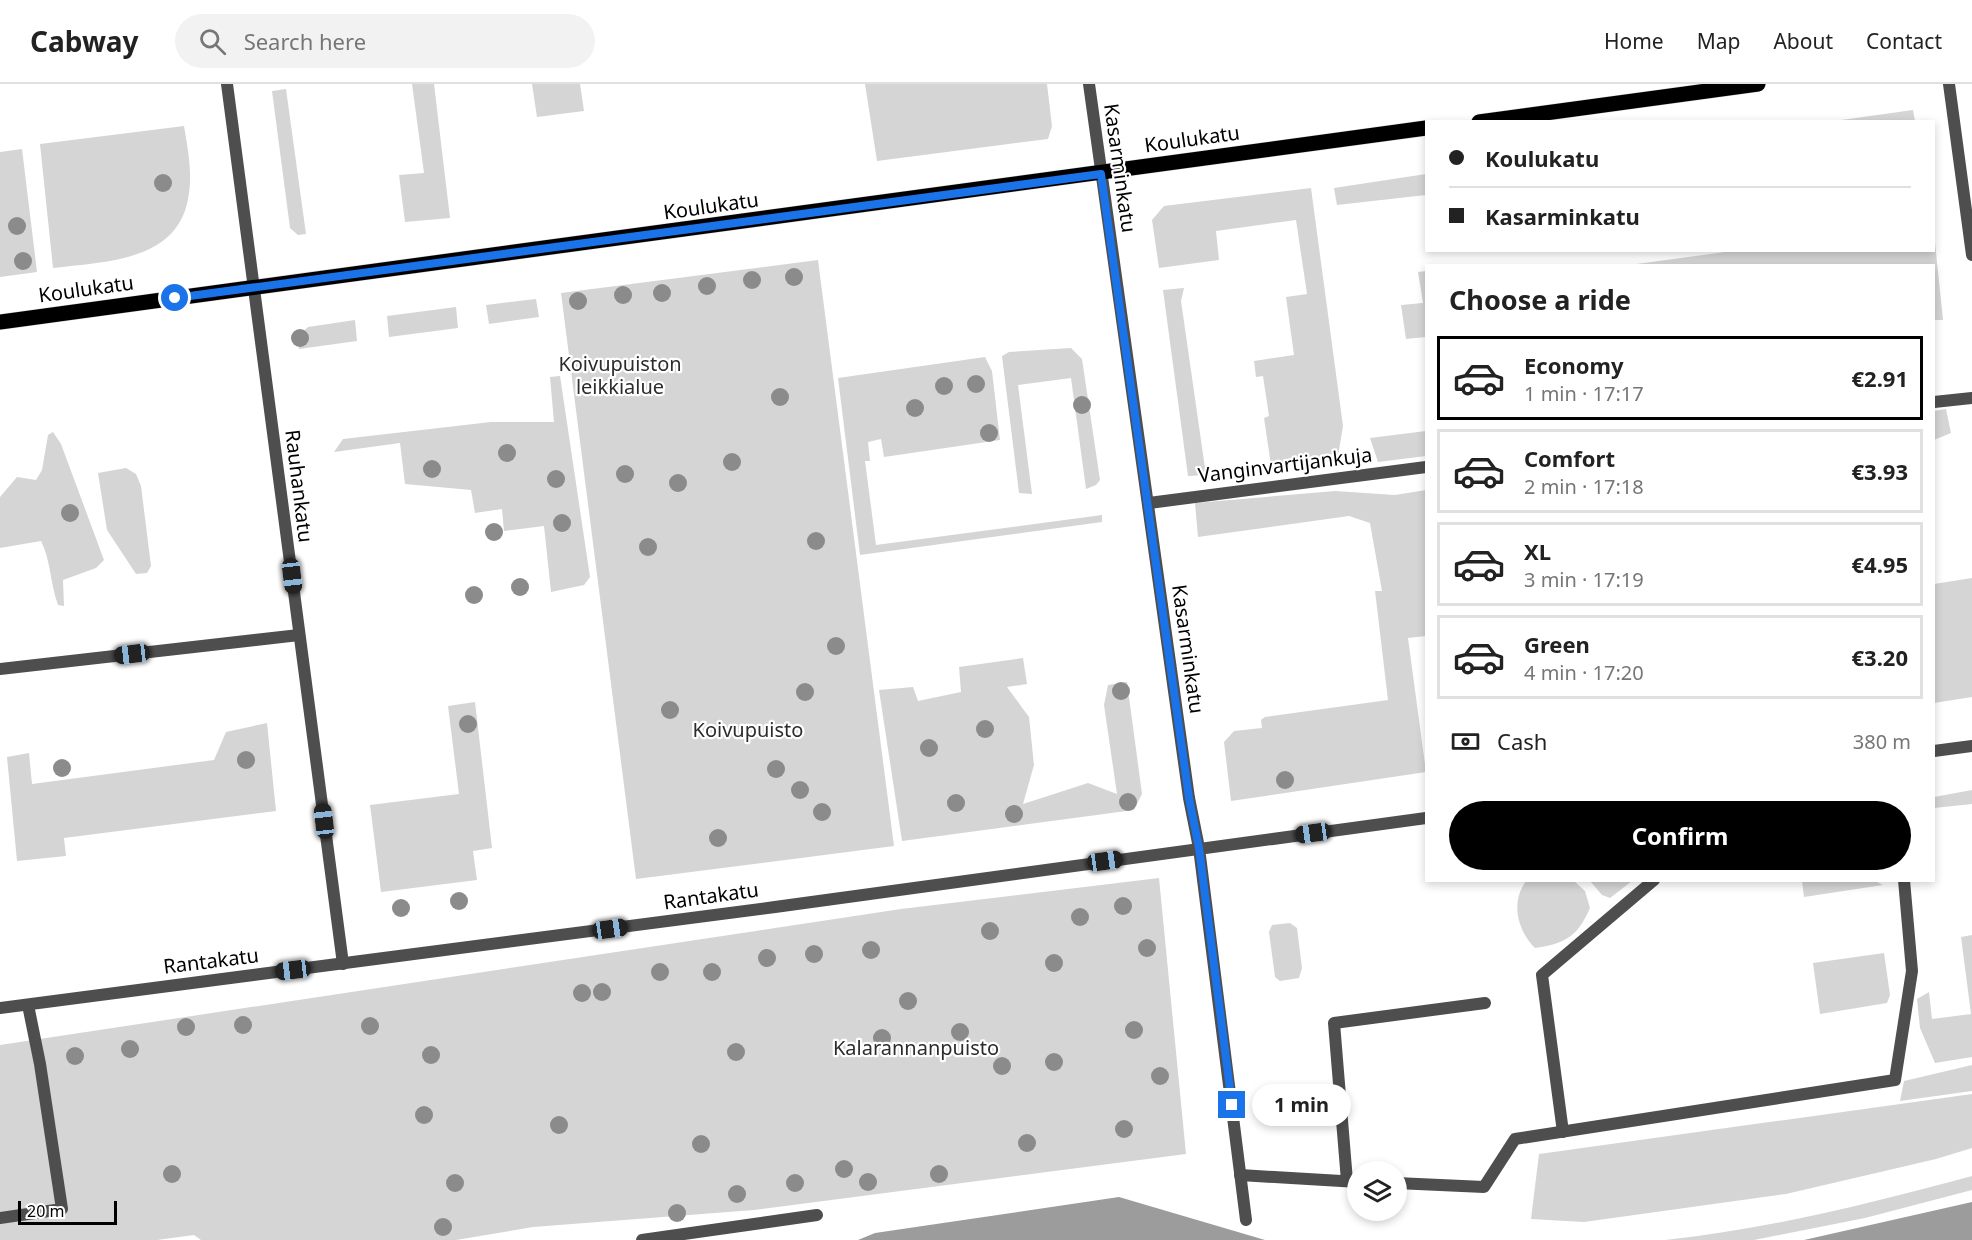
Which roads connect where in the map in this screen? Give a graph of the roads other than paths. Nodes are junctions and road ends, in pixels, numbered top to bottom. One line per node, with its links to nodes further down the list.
1 (227, 84): 9 (street, Rauhankatu)
2 (1089, 84): 7 (street, Kasarminkatu)
3 (1758, 84): 5 (main road)
4 (1949, 84): 8 (street)
5 (1494, 120)
6 (1425, 129): 7 (main road, Koulukatu)
7 (1101, 174): 9 (main road, Koulukatu); 14 (street, Kasarminkatu)
8 (1972, 255)
9 (254, 288): 10 (main road, Koulukatu); 15 (street, Rauhankatu)
10 (0, 322)
11 (1972, 398): 12 (street)
12 (1935, 402)
13 (1425, 467): 14 (street, Vanginvartijankuja)
14 (1149, 503): 20 (street, Kasarminkatu)
15 (299, 635): 16 (street); 23 (street, Rauhankatu)
16 (0, 669)
17 (1972, 746): 18 (street)
18 (1935, 751)
19 (1425, 818): 20 (street, Rantakatu)
20 (1199, 848): 23 (street, Rantakatu); 29 (street, Kasarminkatu)
21 (1651, 882): 27 (street)
22 (1904, 882): 27 (street)
23 (343, 964): 25 (street, Rantakatu)
24 (1485, 1003): 28 (street)
25 (28, 1005): 26 (street, Rantakatu); 33 (street)
26 (0, 1008)
27 (1563, 1132): 31 (street)
28 (1350, 1161)
29 (1240, 1175): 30 (street); 34 (street, Kasarminkatu)
30 (1347, 1181)
31 (1407, 1184)
32 (817, 1215): 35 (street)
33 (0, 1218)
34 (1246, 1220)
35 (642, 1240)

